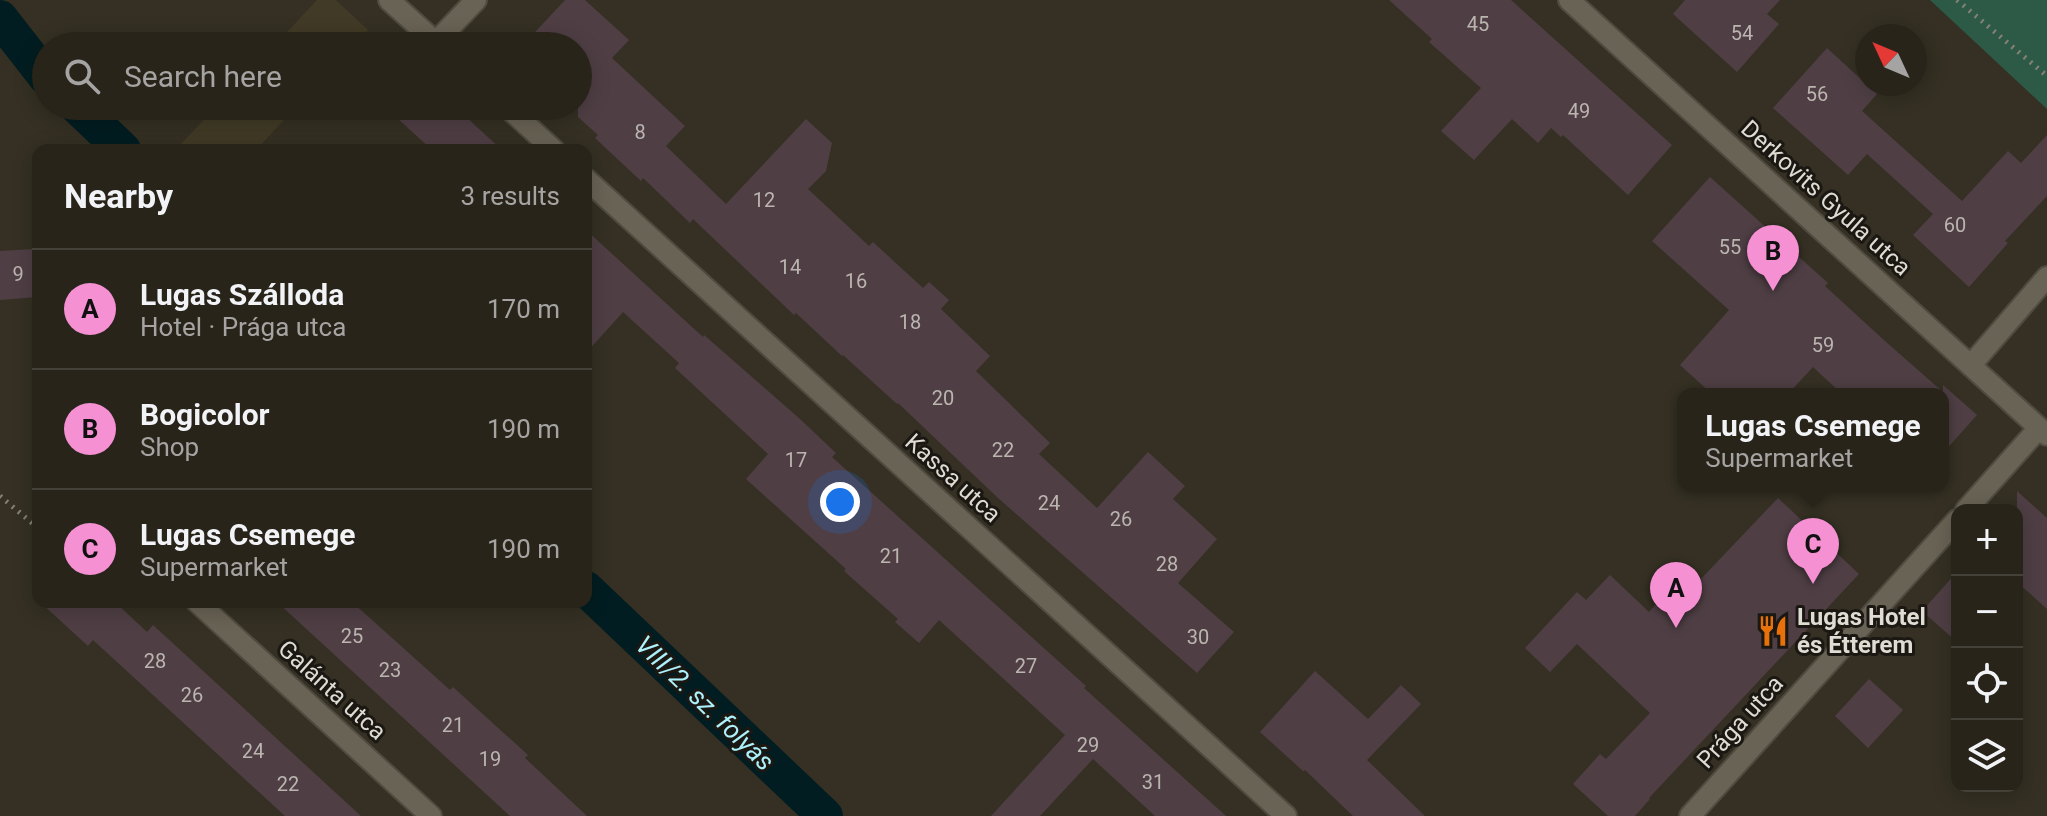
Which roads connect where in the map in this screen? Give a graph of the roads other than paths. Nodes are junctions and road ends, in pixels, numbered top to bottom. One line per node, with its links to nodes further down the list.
1 (389, 0): 4 (street)
2 (476, 0): 5 (street)
3 (1569, 0): 10 (street, Derkovits Gyula utca)
4 (425, 32)
5 (448, 32)
6 (521, 120): 7 (street)
7 (547, 144)
8 (592, 184): 16 (street, Kassa utca)
9 (2047, 277): 10 (street)
10 (1971, 365): 11 (street, Derkovits Gyula utca)
11 (2043, 432): 12 (street)
12 (1972, 504)
13 (1951, 527): 17 (street, Prága utca)
14 (204, 608): 15 (street, Galánta utca)
15 (431, 816)
16 (1286, 816)
17 (1690, 816)

